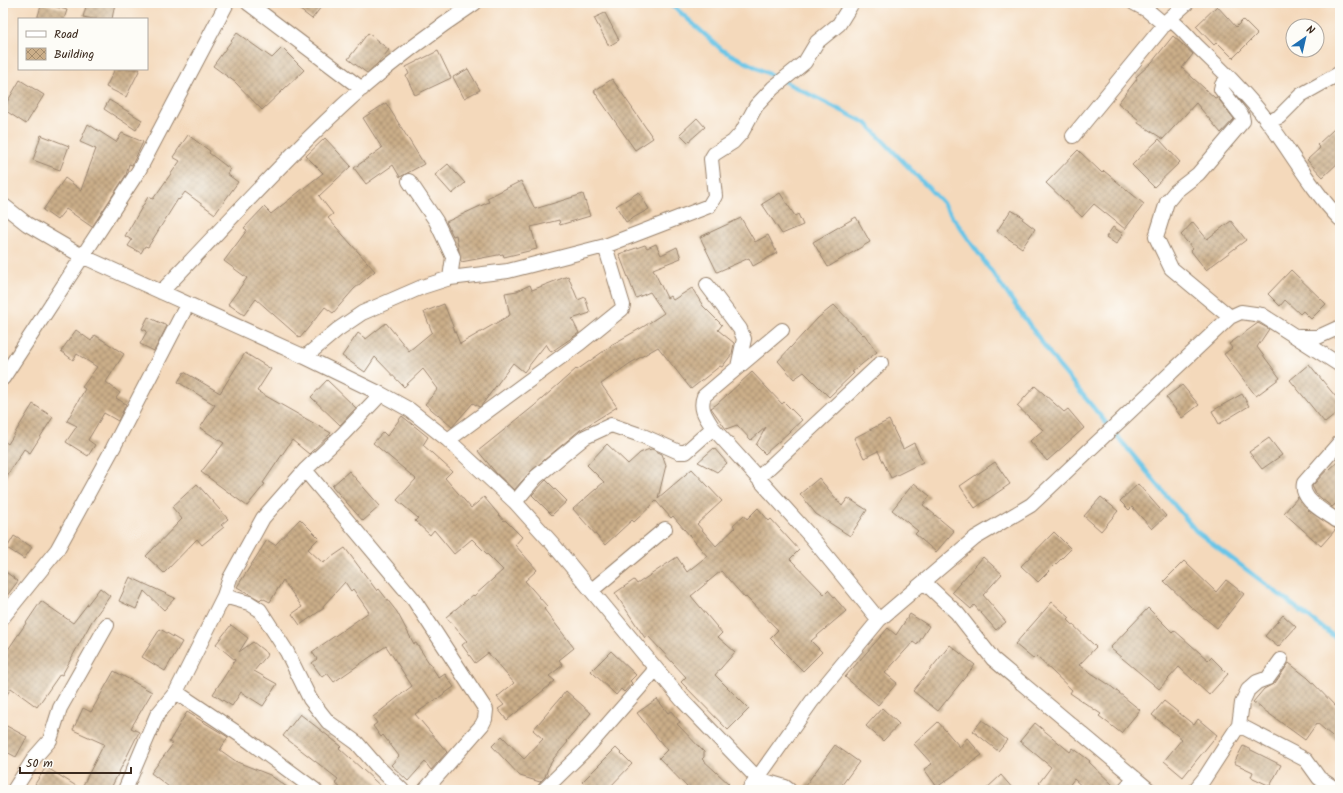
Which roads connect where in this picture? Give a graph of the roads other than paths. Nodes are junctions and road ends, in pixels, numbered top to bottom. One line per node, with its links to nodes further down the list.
1 (227, 3): 17 (street)
2 (248, 3): 10 (street)
3 (475, 3): 10 (street)
4 (852, 3): 16 (street)
5 (1134, 3): 7 (street)
6 (1187, 3): 7 (street)
7 (1167, 22): 9 (street); 12 (street)
8 (1340, 73): 11 (street)
9 (1229, 77): 11 (street); 22 (street)
10 (362, 89): 20 (street)
11 (1268, 122): 15 (street)
12 (1073, 136)
13 (409, 181): 18 (street)
14 (3, 205): 17 (street)
15 (1340, 219)
16 (605, 246): 18 (street); 33 (street)
17 (82, 256): 20 (street); 30 (street)
18 (450, 278): 26 (street)
19 (707, 285): 29 (street)
20 (161, 292): 21 (street)
21 (187, 305): 26 (street); 43 (street)
22 (1230, 317): 25 (street); 40 (street)
23 (1340, 327): 25 (street)
24 (782, 330): 29 (street)
25 (1297, 336): 28 (street)
26 (306, 357): 31 (street)
27 (881, 363): 36 (street)
28 (1340, 365)
29 (738, 368): 32 (street)
30 (3, 378)
31 (381, 394): 33 (street); 35 (street)
32 (713, 428): 36 (street); 37 (street)
33 (448, 440): 37 (street)
34 (1340, 442): 38 (street)
35 (305, 470): 42 (street); 56 (street)
36 (758, 478): 44 (street)
37 (515, 502): 41 (street)
38 (1340, 521)
39 (665, 529): 41 (street)
40 (924, 582): 44 (street); 50 (street)
41 (592, 590): 47 (street)
42 (224, 596): 48 (street); 55 (street)
43 (3, 617)
44 (879, 620): 51 (street)
45 (107, 625): 52 (street)
46 (1281, 660): 49 (street)
47 (656, 669): 51 (street); 57 (street)
48 (176, 692): 53 (street); 54 (street)
49 (1239, 725): 61 (street); 62 (street)
50 (1135, 778): 59 (street); 60 (street)
51 (753, 784): 58 (street)
52 (14, 790)
53 (125, 790)
54 (315, 790)
55 (402, 790)
56 (425, 790)
57 (544, 790)
58 (789, 790)
59 (1124, 790)
60 (1149, 790)
61 (1195, 790)
62 (1337, 790)

